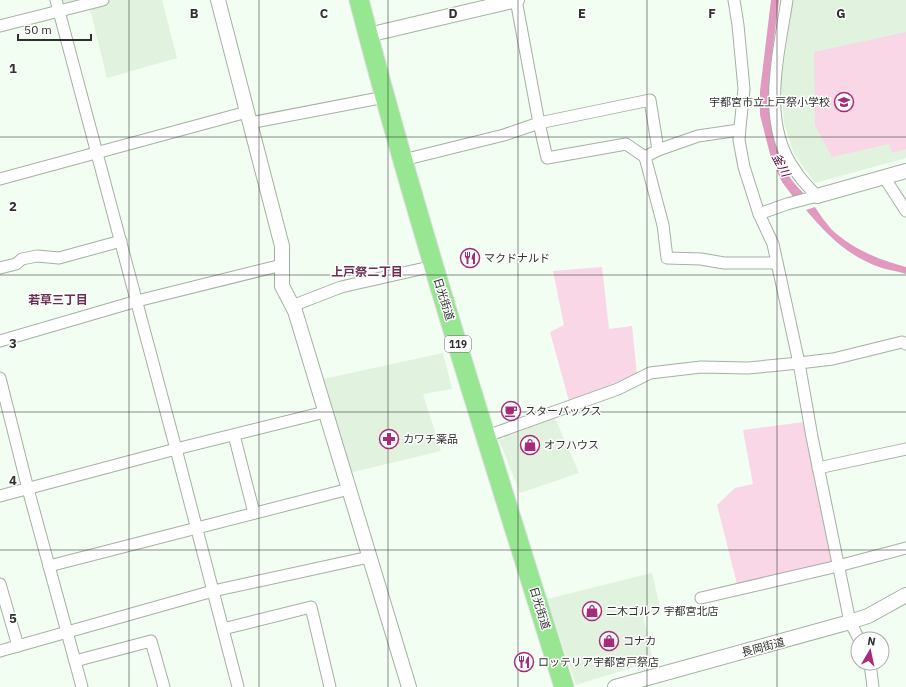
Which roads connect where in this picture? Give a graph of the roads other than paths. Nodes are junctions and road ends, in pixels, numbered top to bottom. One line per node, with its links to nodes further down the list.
1 (56, 0): 8 (street)
2 (103, 0): 8 (street)
3 (218, 0): 12 (street)
4 (359, 0): 10 (highway, 日光街道 / 119)
5 (516, 0): 10 (street); 13 (street)
6 (734, 0): 14 (street)
7 (787, 0): 22 (street)
8 (59, 12): 9 (street); 16 (street)
9 (0, 26)
10 (368, 35): 11 (highway, 日光街道 / 119)
11 (385, 96): 12 (street); 18 (highway, 日光街道 / 119)
12 (249, 118): 16 (street); 27 (street)
13 (539, 123): 15 (street); 17 (street); 18 (street)
14 (739, 130): 15 (street); 24 (street)
15 (658, 150): 17 (street)
16 (97, 154): 21 (street); 25 (street)
17 (645, 157): 26 (street)
18 (403, 160): 28 (highway, 日光街道 / 119)
19 (906, 171): 20 (street)
20 (884, 177): 22 (street); 23 (street)
21 (0, 180)
22 (817, 196): 24 (street)
23 (906, 211)
24 (759, 214): 26 (street)
25 (120, 242): 29 (street); 30 (street)
26 (777, 263): 34 (street)
27 (282, 265): 30 (street); 31 (street)
28 (434, 266): 31 (street); 38 (highway, 日光街道 / 119)
29 (0, 268)
30 (137, 301): 32 (street); 39 (street)
31 (292, 306): 36 (street)
32 (0, 341)
33 (906, 344): 34 (street)
34 (799, 363): 38 (street); 41 (street)
35 (0, 378): 42 (street)
36 (325, 412): 37 (street); 43 (street)
37 (234, 435): 39 (street); 45 (street)
38 (487, 436): 68 (highway, 日光街道 / 119)
39 (176, 449): 42 (street); 46 (street)
40 (906, 449): 41 (street)
41 (818, 468): 50 (street)
42 (28, 489): 44 (street); 49 (street)
43 (349, 489): 45 (street); 48 (street)
44 (0, 496)
45 (254, 514): 46 (street)
46 (197, 528): 49 (street); 52 (street)
47 (906, 548): 50 (street)
48 (369, 557): 52 (street); 67 (street)
49 (49, 566): 58 (street)
50 (838, 566): 54 (street); 55 (street)
51 (0, 584): 59 (street)
52 (213, 591): 56 (street); 58 (street)
53 (906, 595): 55 (street, 長岡街道)
54 (701, 598)
55 (850, 622): 57 (street); 69 (street, 長岡街道)
56 (223, 629): 65 (street); 66 (street)
57 (855, 631)
58 (67, 632): 59 (street); 61 (street)
59 (18, 646): 60 (street)
60 (0, 651)
61 (75, 661): 63 (street); 64 (street)
62 (871, 671): 70 (street)
63 (82, 687)
64 (164, 687)
65 (238, 687)
66 (330, 687)
67 (408, 687)
68 (564, 687)
69 (616, 687)
70 (873, 687)

